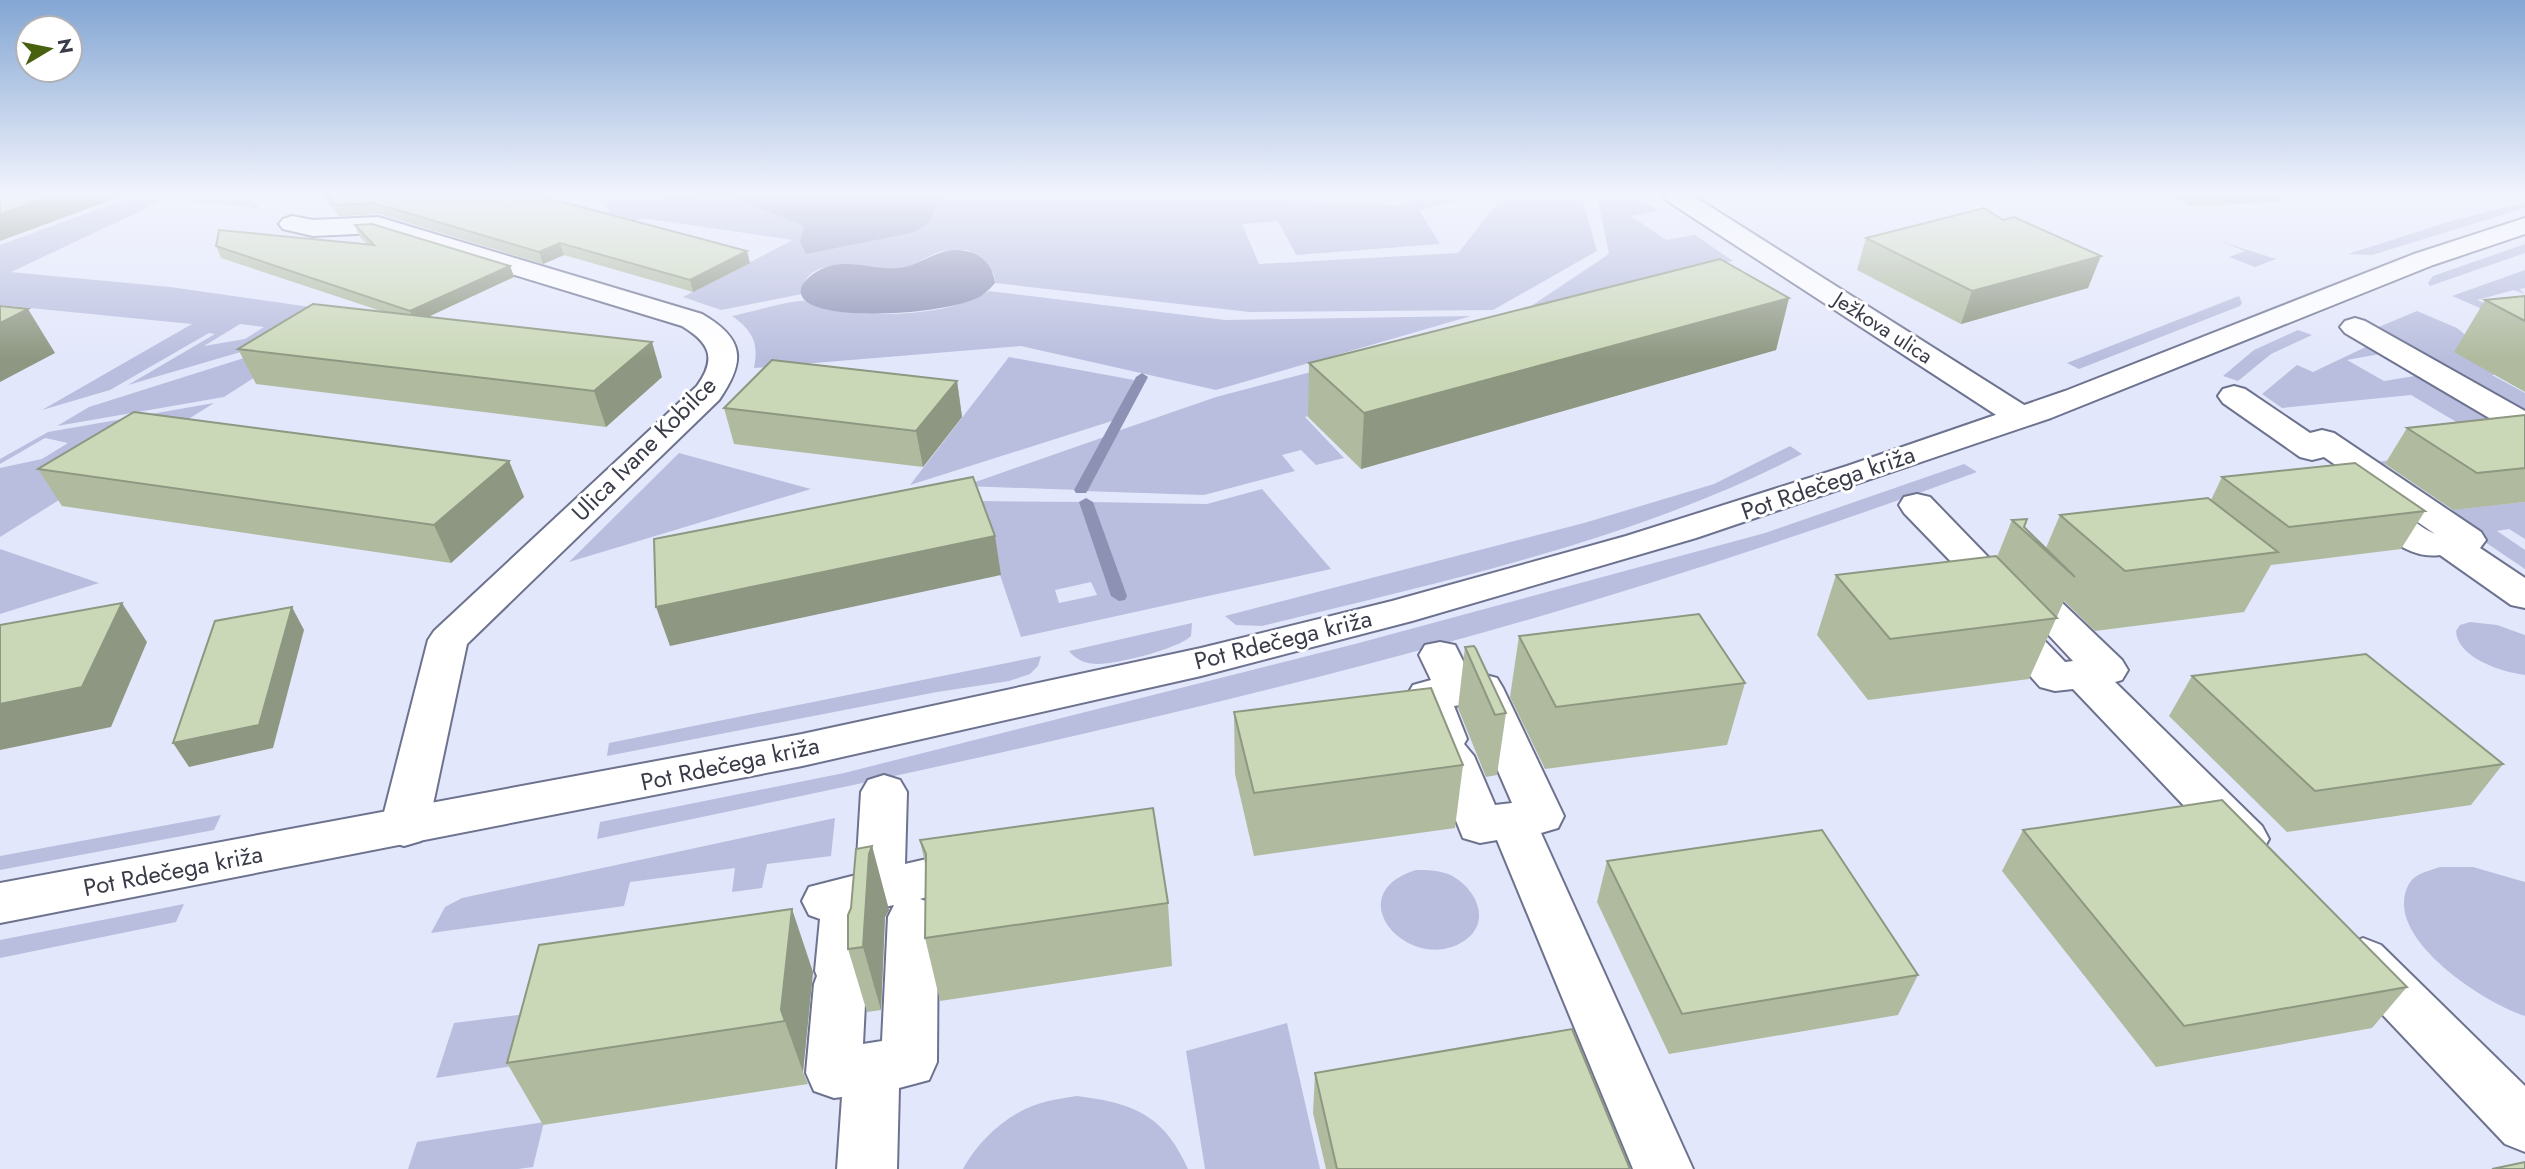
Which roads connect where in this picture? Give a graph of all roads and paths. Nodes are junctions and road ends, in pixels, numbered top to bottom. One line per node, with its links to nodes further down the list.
1 (460, 250): 12 (street, Ulica Ivane Kobilce)
2 (1760, 250): 6 (street, Ježkova ulica)
3 (2446, 250): 6 (street, Pot Rdečega križa)
4 (2355, 327): 7 (street)
5 (2234, 396): 9 (street)
6 (2021, 417): 12 (street, Pot Rdečega križa)
7 (2525, 425)
8 (1917, 505): 13 (street)
9 (2525, 596)
10 (884, 792): 14 (street)
11 (1512, 821): 11 (street); 20 (street)
12 (404, 828): 15 (street, Pot Rdečega križa)
13 (2276, 870)
14 (889, 895): 17 (street); 17 (street)
15 (0, 904)
16 (2333, 929): 18 (street)
17 (872, 1068): 19 (street)
18 (2525, 1125)
19 (867, 1169)
20 (1662, 1169)

